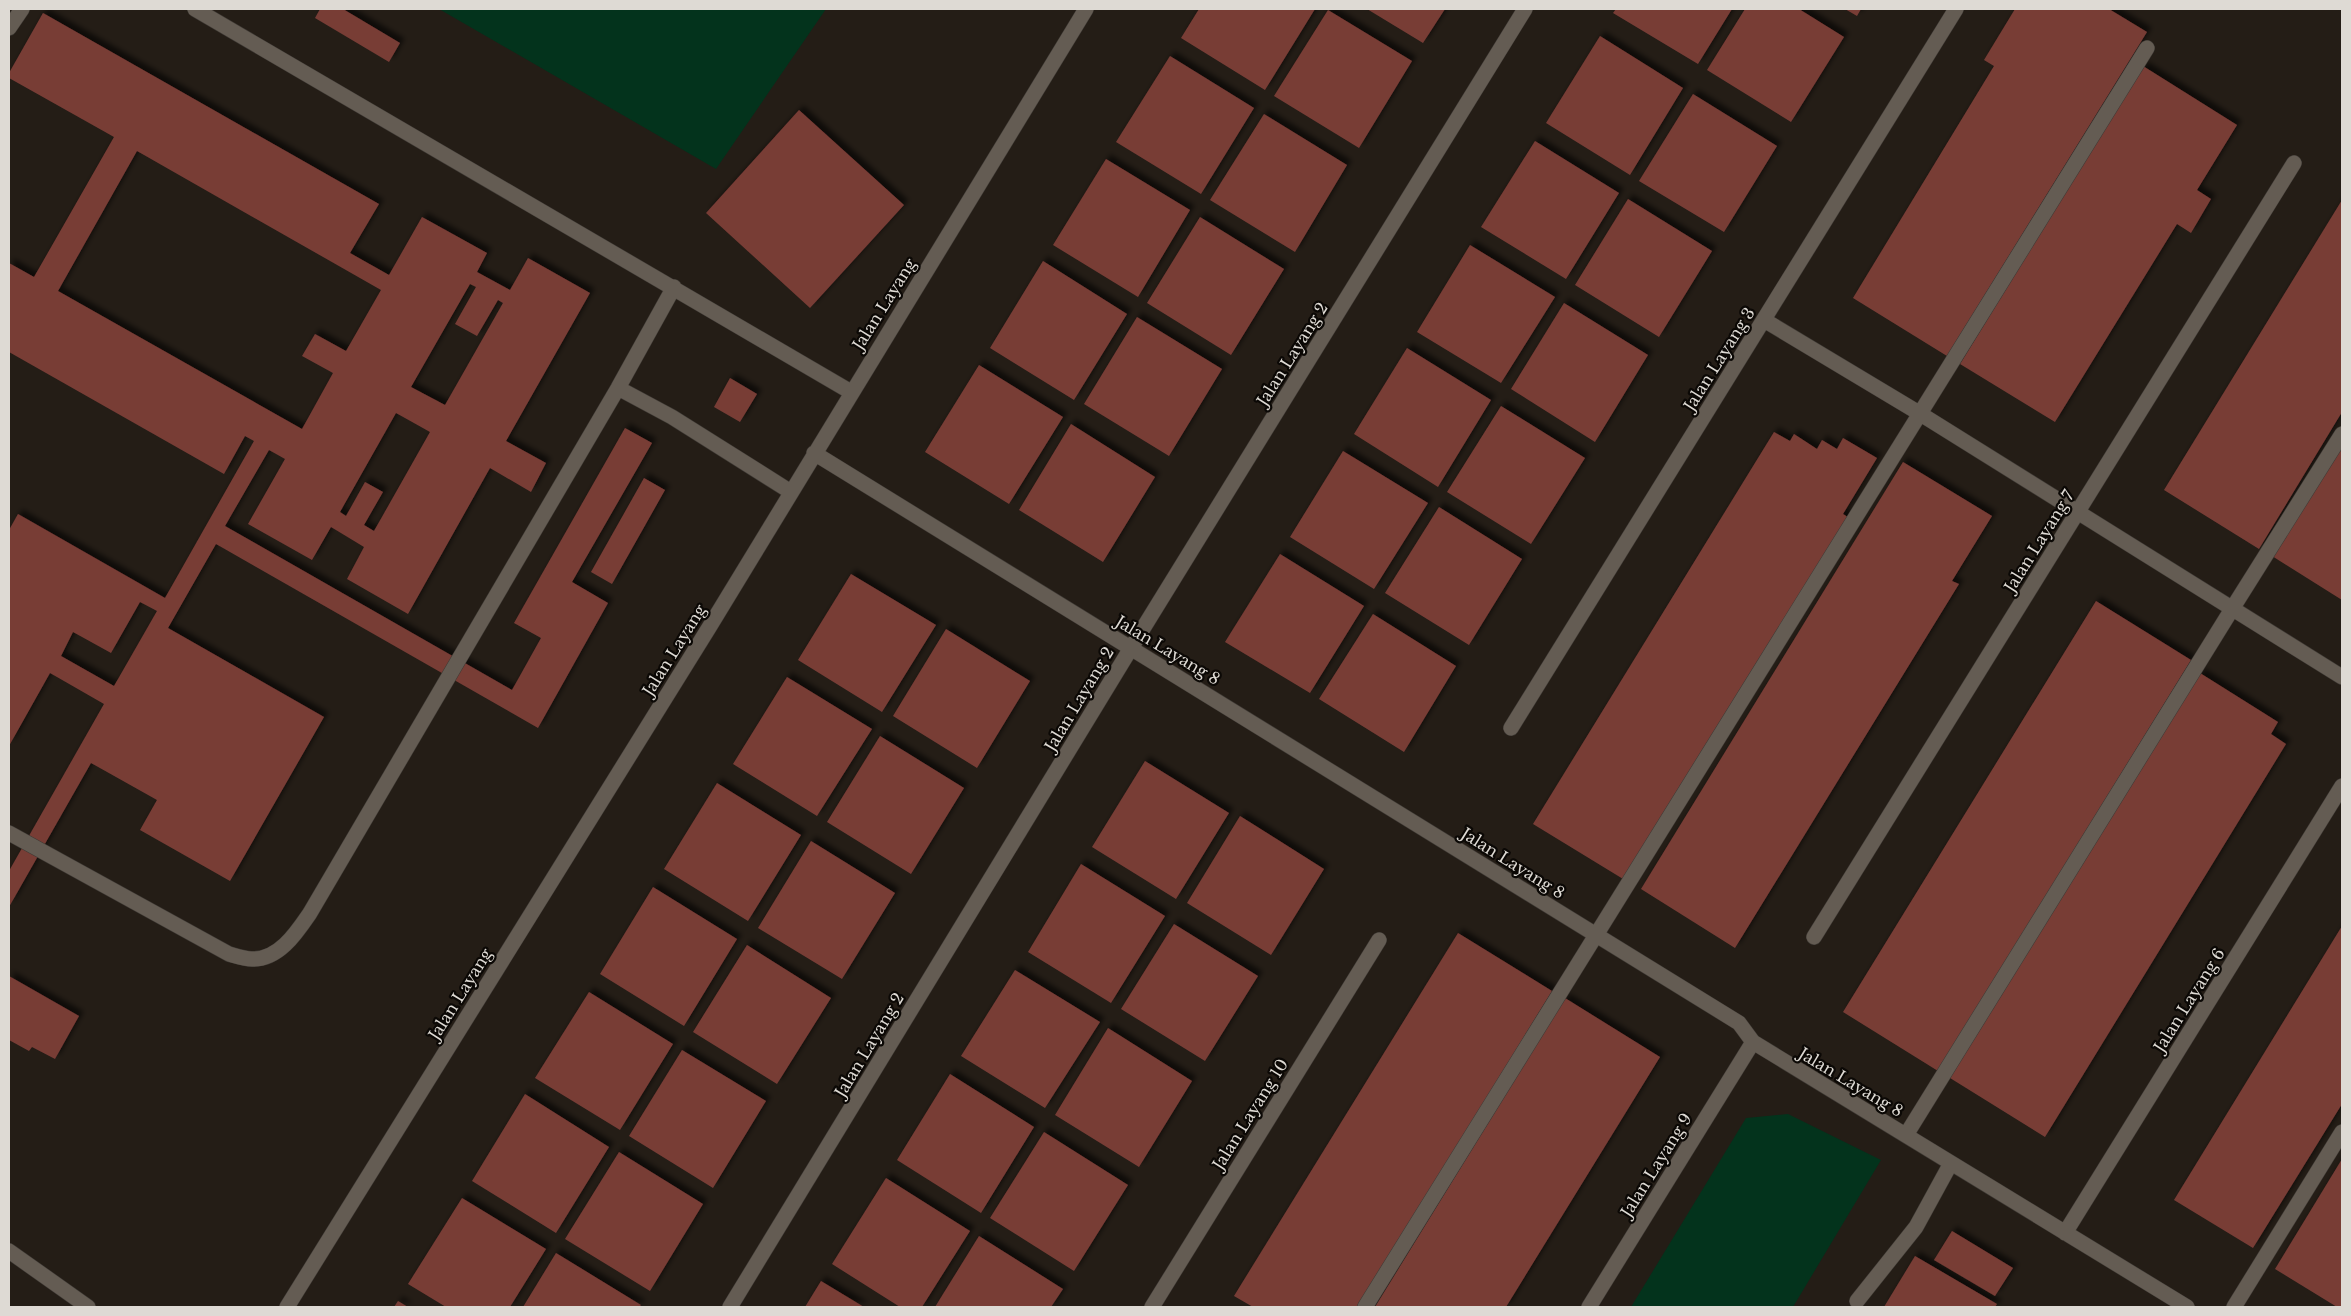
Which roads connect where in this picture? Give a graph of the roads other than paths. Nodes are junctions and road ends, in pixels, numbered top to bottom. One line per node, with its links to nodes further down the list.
1 (22, 9): 6 (street)
2 (195, 9): 9 (street)
3 (1086, 9): 12 (street, Jalan Layang)
4 (1525, 9): 19 (street, Jalan Layang 2)
5 (1956, 9): 10 (street, Jalan Layang 3)
6 (9, 28)
7 (2147, 48): 13 (street)
8 (2294, 163): 17 (street, Jalan Layang 7)
9 (674, 287): 11 (street); 12 (street)
10 (1764, 320): 13 (street); 21 (street, Jalan Layang 3)
11 (618, 388): 16 (street); 23 (street)
12 (851, 392): 15 (street, Jalan Layang)
13 (1919, 414): 17 (street); 24 (street)
14 (2342, 434): 18 (street)
15 (814, 453): 16 (street, Jalan Layang); 19 (street, Jalan Layang 8)
16 (791, 492): 35 (street, Jalan Layang)
17 (2077, 511): 18 (street); 25 (street, Jalan Layang 7)
18 (2232, 608): 20 (street); 29 (street)
19 (1130, 648): 24 (street, Jalan Layang 8); 36 (street, Jalan Layang 2)
20 (2342, 678)
21 (1511, 728)
22 (2342, 786): 31 (street, Jalan Layang 6)
23 (9, 833)
24 (1596, 935): 27 (street, Jalan Layang 8); 38 (street)
25 (1814, 937)
26 (1379, 940): 37 (street, Jalan Layang 10)
27 (1753, 1042): 29 (street, Jalan Layang 8); 39 (street, Jalan Layang 9)
28 (2342, 1132): 41 (street)
29 (1906, 1135): 30 (street, Jalan Layang 8)
30 (1952, 1163): 31 (street, Jalan Layang 8); 33 (street)
31 (2065, 1233): 40 (street, Jalan Layang 8)
32 (9, 1250): 34 (street)
33 (1857, 1301)
34 (88, 1307)
35 (287, 1307)
36 (730, 1307)
37 (1152, 1307)
38 (1366, 1307)
39 (1589, 1307)
40 (2188, 1307)
41 (2234, 1307)

